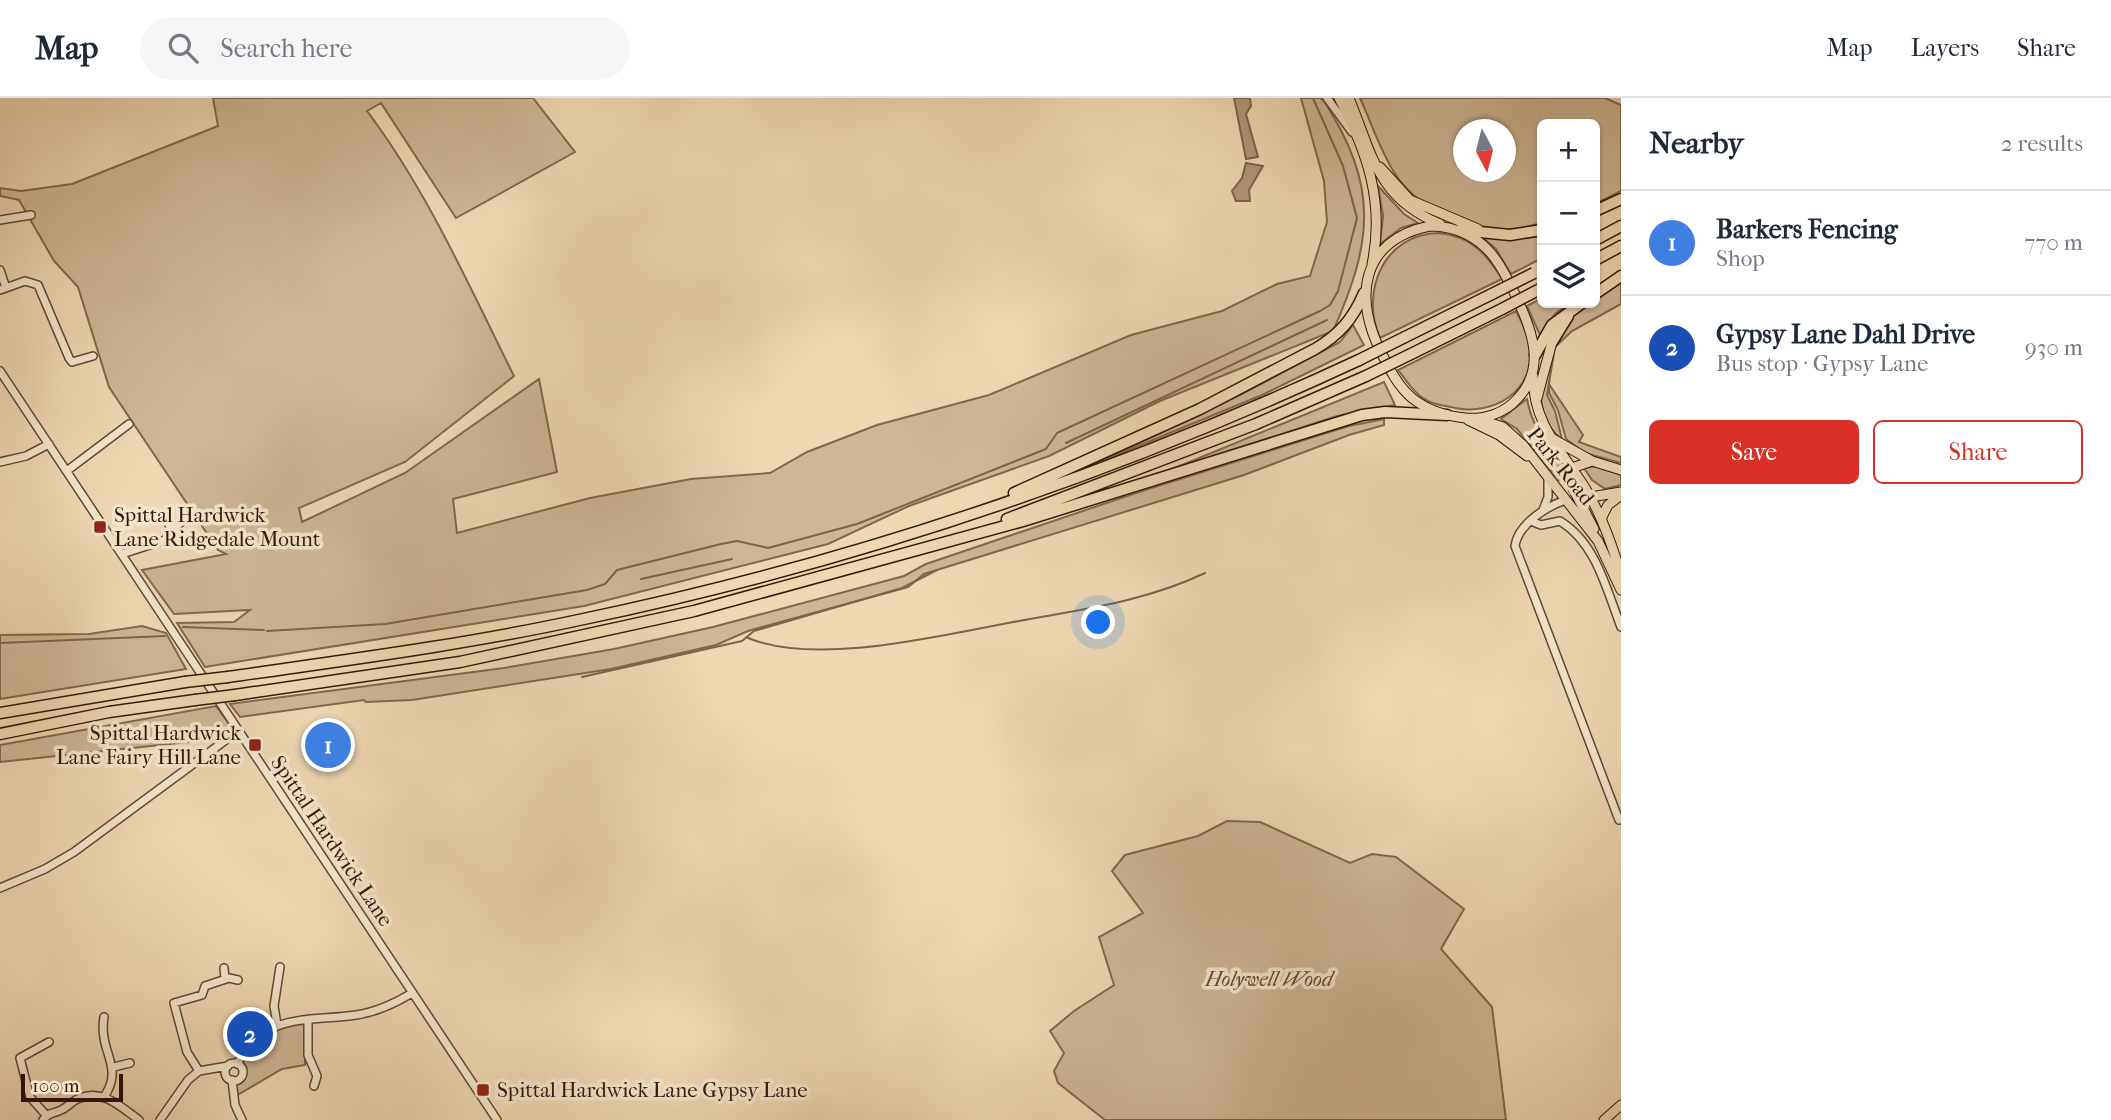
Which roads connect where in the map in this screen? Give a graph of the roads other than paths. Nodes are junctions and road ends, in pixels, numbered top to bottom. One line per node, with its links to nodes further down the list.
1 (1327, 98): 4 (street)
2 (1339, 98): 4 (main road)
3 (1349, 98): 5 (main road)
4 (1361, 144): 5 (main road)
5 (1371, 158): 10 (main road); 14 (main road); 19 (main road)
6 (1621, 199): 7 (highway)
7 (1600, 209)
8 (31, 215): 9 (street)
9 (0, 220)
10 (1445, 226): 12 (main road); 19 (main road)
11 (1621, 226): 15 (highway)
12 (1460, 230): 14 (highway); 29 (main road)
13 (1537, 230): 14 (highway)
14 (1491, 234)
15 (1600, 237)
16 (1621, 246): 17 (highway)
17 (1600, 257)
18 (0, 270): 22 (street)
19 (1370, 272): 25 (main road)
20 (1537, 272): 55 (highway, bridge)
21 (1621, 276): 24 (highway)
22 (3, 289): 30 (street)
23 (1537, 291): 57 (highway, bridge)
24 (1600, 291)
25 (1364, 293): 34 (main road); 55 (highway)
26 (1574, 308): 29 (highway)
27 (1577, 308): 28 (highway)
28 (1552, 342): 33 (main road)
29 (1535, 355): 32 (main road)
30 (93, 356)
31 (0, 371): 39 (street, Spittal Hardwick Lane)
32 (1533, 371): 33 (main road, Park Road); 36 (main road)
33 (1536, 406): 38 (main road, Park Road)
34 (1447, 415): 35 (main road); 57 (highway)
35 (1462, 418): 36 (main road); 40 (main road)
36 (1477, 419): 40 (main road, Park Road)
37 (129, 424): 44 (street)
38 (1550, 437): 41 (main road); 43 (main road, Park Road)
39 (50, 444): 42 (street); 44 (street, Spittal Hardwick Lane)
40 (1535, 461): 46 (main road, Park Road)
41 (1592, 461): 43 (main road); 45 (main road)
42 (0, 462)
43 (1572, 468): 48 (main road, Park Road); 49 (main road)
44 (68, 470): 58 (street, Spittal Hardwick Lane)
45 (1621, 470)
46 (1548, 478): 50 (main road, Park Road); 51 (street)
47 (1621, 493): 48 (main road); 52 (main road)
48 (1590, 497): 49 (main road); 52 (main road, Park Road)
49 (1578, 498): 50 (main road); 56 (main road)
50 (1566, 500): 51 (street); 56 (main road, Park Road)
51 (1543, 511): 53 (street)
52 (1601, 519): 59 (main road, Park Road)
53 (1531, 521): 61 (street, Park Road); 65 (street)
54 (181, 522): 58 (street)
55 (944, 524): 62 (highway, bridge)
56 (1598, 541): 60 (main road, Park Road)
57 (946, 542): 64 (highway, bridge)
58 (122, 554): 63 (street, Spittal Hardwick Lane)
59 (1621, 575)
60 (1621, 590)
61 (1621, 626)
62 (0, 713)
63 (238, 731): 66 (street); 71 (street, Spittal Hardwick Lane)
64 (0, 734)
65 (1619, 820)
66 (0, 888)
67 (224, 968): 69 (street)
68 (292, 973): 74 (street)
69 (225, 979): 70 (street); 79 (street)
70 (238, 980)
71 (412, 993): 73 (street); 88 (street, Spittal Hardwick Lane)
72 (104, 1017): 77 (street)
73 (308, 1020): 74 (street); 81 (street)
74 (277, 1025): 78 (street)
75 (56, 1049): 84 (street)
76 (130, 1063): 77 (street)
77 (114, 1067): 82 (street)
78 (230, 1067): 79 (street); 80 (street); 80 (street)
79 (199, 1071): 86 (street)
80 (235, 1080): 87 (street)
81 (318, 1085)
82 (104, 1097): 84 (street); 85 (street)
83 (1621, 1105): 89 (main road)
84 (45, 1117)
85 (139, 1120)
86 (160, 1120)
87 (242, 1120)
88 (498, 1120)
89 (1604, 1120)

